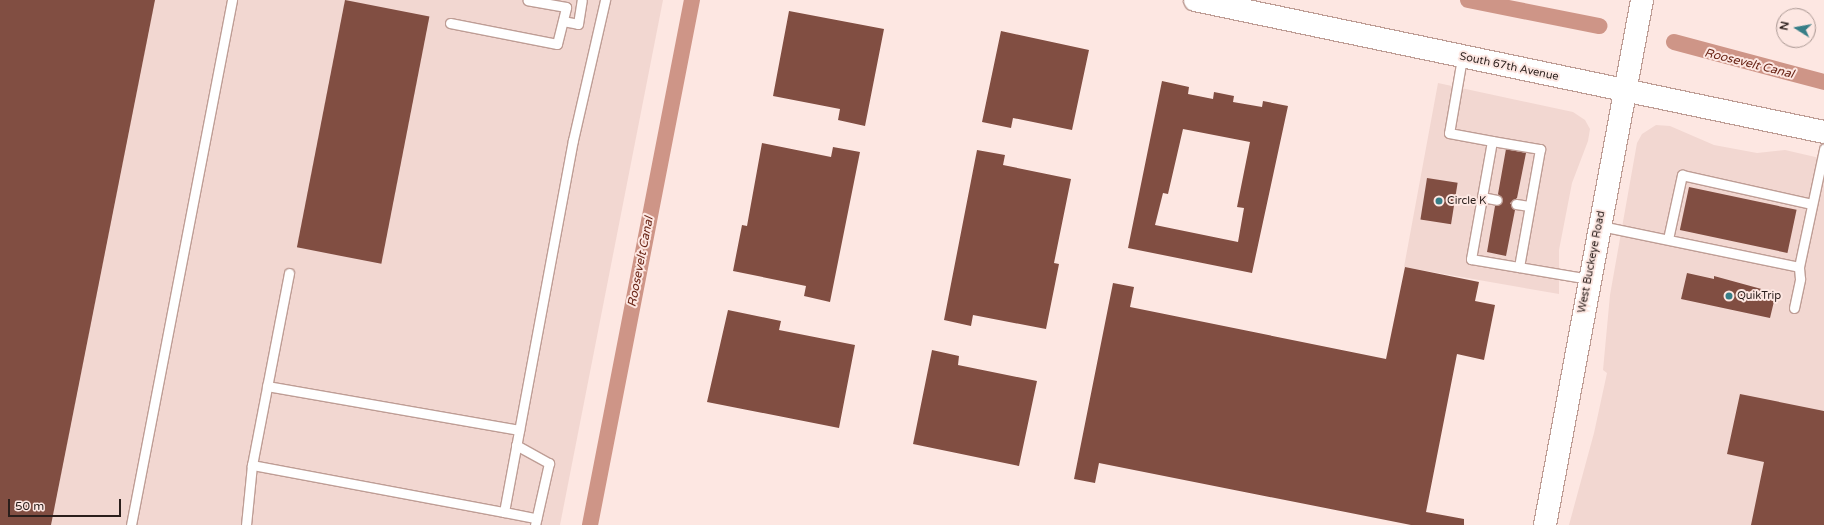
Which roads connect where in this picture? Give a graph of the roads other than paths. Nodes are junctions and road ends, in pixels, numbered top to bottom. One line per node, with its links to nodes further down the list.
1 (232, 0): 32 (lane)
2 (528, 0): 7 (lane)
3 (582, 0): 7 (lane)
4 (605, 0): 27 (lane)
5 (1195, 0): 9 (main road, South 67th Avenue)
6 (1642, 0): 10 (main road, West Buckeye Road)
7 (562, 21): 8 (lane)
8 (450, 23)
9 (1462, 58): 10 (main road, South 67th Avenue); 12 (lane)
10 (1624, 92): 11 (main road, South 67th Avenue); 19 (main road, West Buckeye Road)
11 (1824, 132)
12 (1492, 141): 14 (lane); 18 (lane)
13 (1824, 149): 17 (lane)
14 (1482, 197): 15 (lane); 22 (lane)
15 (1497, 200)
16 (1516, 204): 18 (lane)
17 (1812, 204): 20 (lane); 21 (lane)
18 (1529, 206): 22 (lane)
19 (1599, 225): 20 (lane); 24 (main road, West Buckeye Road)
20 (1668, 239): 21 (lane)
21 (1799, 266): 25 (lane)
22 (1519, 267): 24 (lane)
23 (289, 273): 26 (lane)
24 (1589, 279): 34 (main road, West Buckeye Road)
25 (1794, 308)
26 (267, 386): 27 (lane); 29 (lane)
27 (519, 430): 28 (lane)
28 (516, 444): 30 (lane); 31 (lane)
29 (252, 465): 30 (lane); 33 (lane)
30 (504, 512): 31 (lane)
31 (536, 522)
32 (131, 525)
33 (246, 525)
34 (1545, 525)

